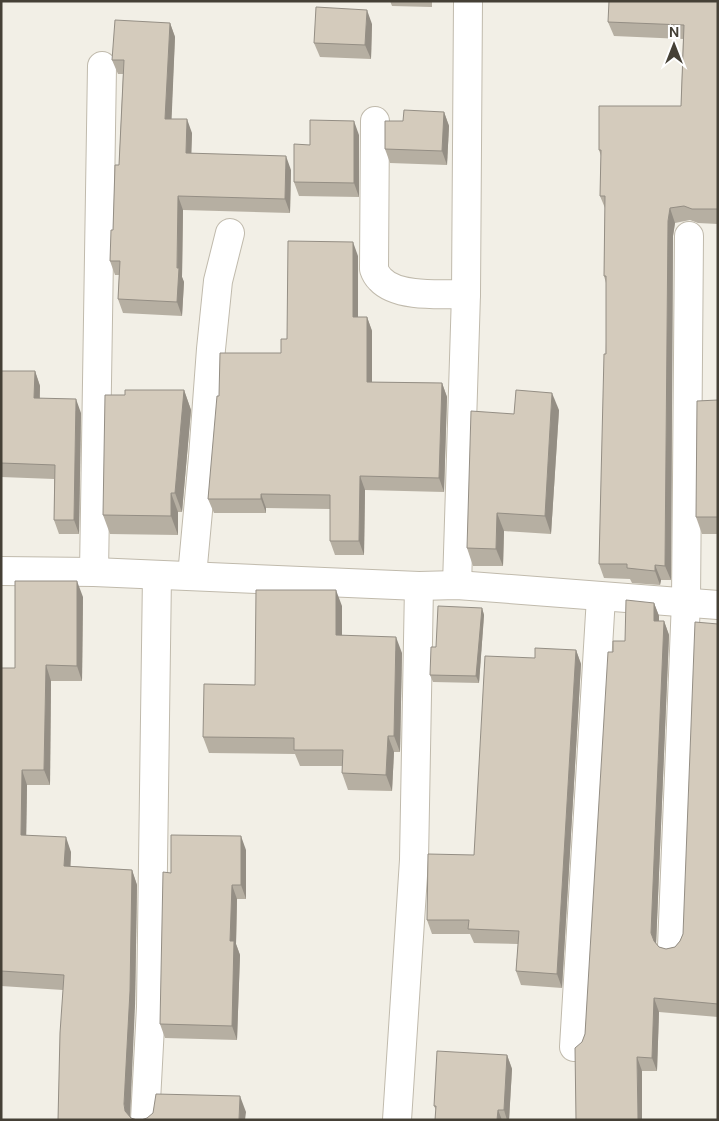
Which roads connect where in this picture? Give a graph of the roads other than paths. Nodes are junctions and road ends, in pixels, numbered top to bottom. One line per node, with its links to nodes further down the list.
1 (468, 1): 6 (street)
2 (102, 66): 8 (street)
3 (375, 121): 6 (street)
4 (230, 233): 10 (street)
5 (689, 236): 14 (street)
6 (466, 294): 11 (street)
7 (1, 571): 8 (street)
8 (94, 572): 9 (street)
9 (157, 575): 10 (street); 18 (street)
10 (192, 576): 12 (street)
11 (457, 585): 12 (street); 13 (street)
12 (419, 586): 19 (street)
13 (601, 597): 14 (street); 17 (street)
14 (686, 602): 15 (street); 16 (street)
15 (718, 605)
16 (672, 947)
17 (574, 1047)
18 (145, 1120)
19 (397, 1120)

